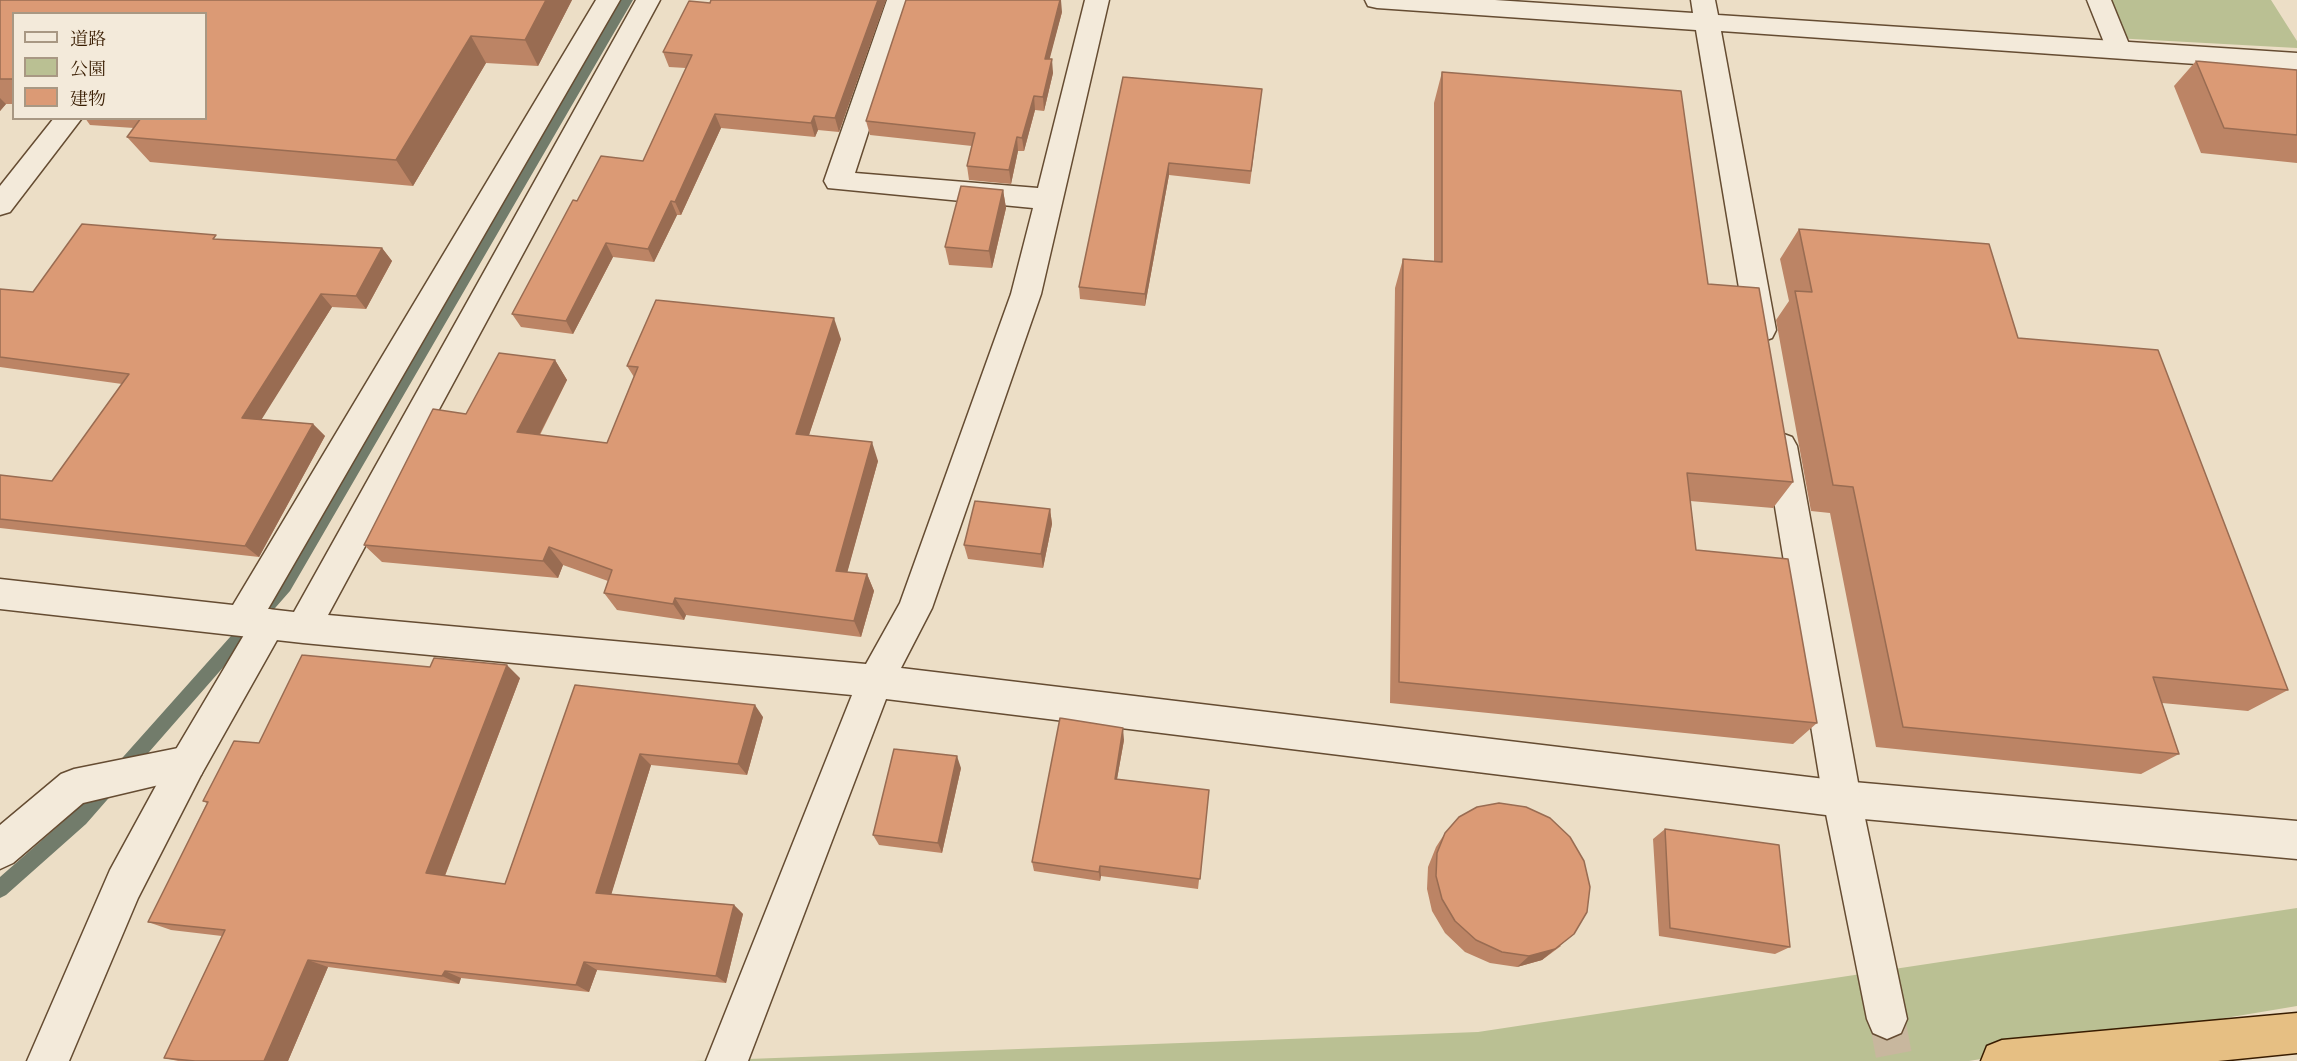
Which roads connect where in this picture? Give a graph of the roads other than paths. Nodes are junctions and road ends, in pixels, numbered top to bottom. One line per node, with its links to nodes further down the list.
1 (608, 0): 16 (street)
2 (648, 0): 16 (street)
3 (899, 0): 11 (street)
4 (1097, 0): 11 (street)
5 (1379, 0): 7 (street)
6 (2098, 0): 8 (street)
7 (1705, 11): 8 (street); 13 (street)
8 (2118, 49): 9 (street)
9 (2297, 62)
10 (67, 120): 12 (street)
11 (1049, 199): 17 (street)
12 (0, 205)
13 (1766, 363)
14 (1777, 422): 19 (street)
15 (0, 594): 16 (street)
16 (271, 624): 17 (street); 18 (street)
17 (875, 681): 19 (street); 25 (street)
18 (188, 763): 21 (street); 24 (street)
19 (1842, 799): 20 (street); 22 (street)
20 (2297, 840)
21 (0, 850)
22 (1887, 1019)
23 (2297, 1033): 26 (highway)
24 (48, 1061)
25 (727, 1061)
26 (2002, 1061)

